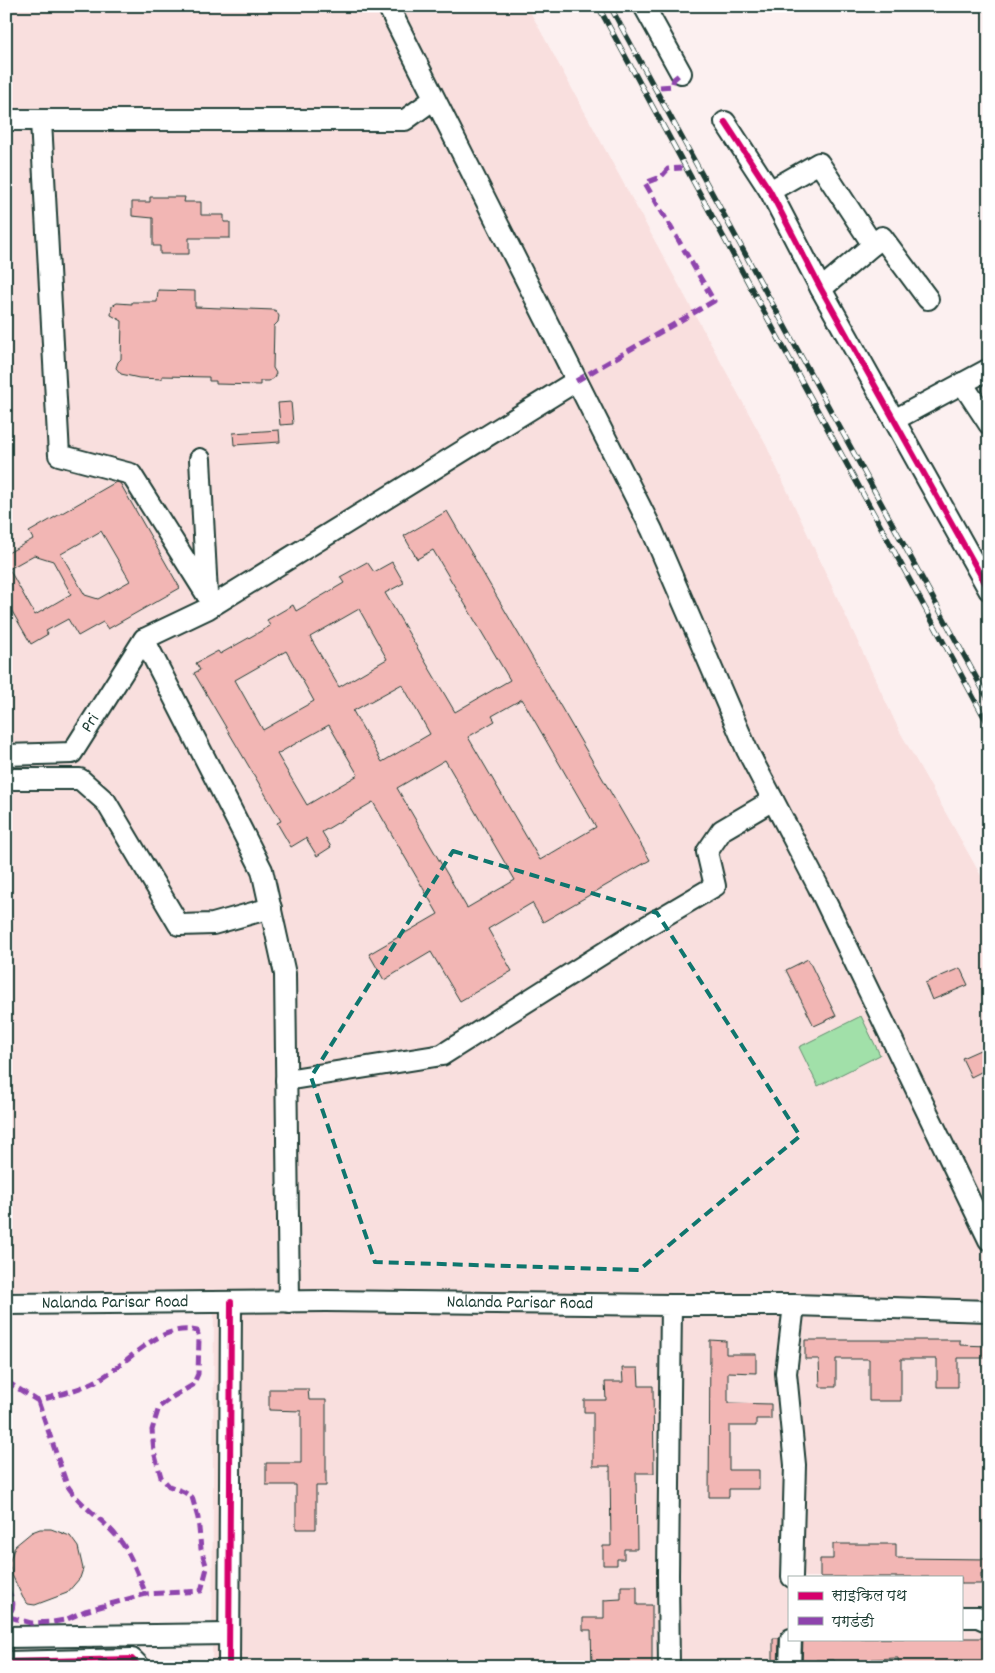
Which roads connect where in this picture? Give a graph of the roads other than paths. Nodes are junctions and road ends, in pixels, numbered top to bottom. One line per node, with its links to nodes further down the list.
1 (388, 6): 4 (street)
2 (644, 6): 3 (street)
3 (681, 73)
4 (434, 99): 6 (street); 13 (street)
5 (6, 120): 6 (street)
6 (41, 121): 19 (street)
7 (725, 122): 8 (street)
8 (770, 190): 9 (street); 10 (street)
9 (873, 245): 10 (street); 11 (street)
10 (821, 289): 15 (street)
11 (928, 299)
12 (989, 369): 14 (street)
13 (576, 381): 19 (street); 25 (street)
14 (962, 383): 15 (street); 16 (street)
15 (894, 420): 18 (street)
16 (989, 424)
17 (200, 459): 19 (street)
18 (989, 590)
19 (207, 602): 20 (street)
20 (144, 639): 21 (street, Pri); 26 (street)
21 (72, 753): 22 (street, Pri); 24 (street)
22 (6, 755)
23 (6, 779): 24 (street)
24 (80, 779): 26 (street)
25 (773, 800): 27 (street); 28 (street)
26 (271, 908): 27 (street)
27 (286, 1080): 30 (street)
28 (989, 1240)
29 (231, 1302): 30 (street, Nalanda Parisar Road); 31 (street, Nalanda Parisar Road); 38 (street)
30 (289, 1302): 32 (street, Nalanda Parisar Road)
31 (6, 1304)
32 (672, 1305): 33 (street, Nalanda Parisar Road); 44 (street)
33 (794, 1305): 34 (street, Nalanda Parisar Road); 35 (street)
34 (989, 1311)
35 (792, 1576)
36 (962, 1617): 37 (street)
37 (989, 1622)
38 (230, 1634): 39 (street); 43 (street)
39 (6, 1637)
40 (791, 1640): 45 (street)
41 (6, 1662): 42 (street)
42 (140, 1667)
43 (229, 1667)
44 (669, 1667)
45 (790, 1667)

